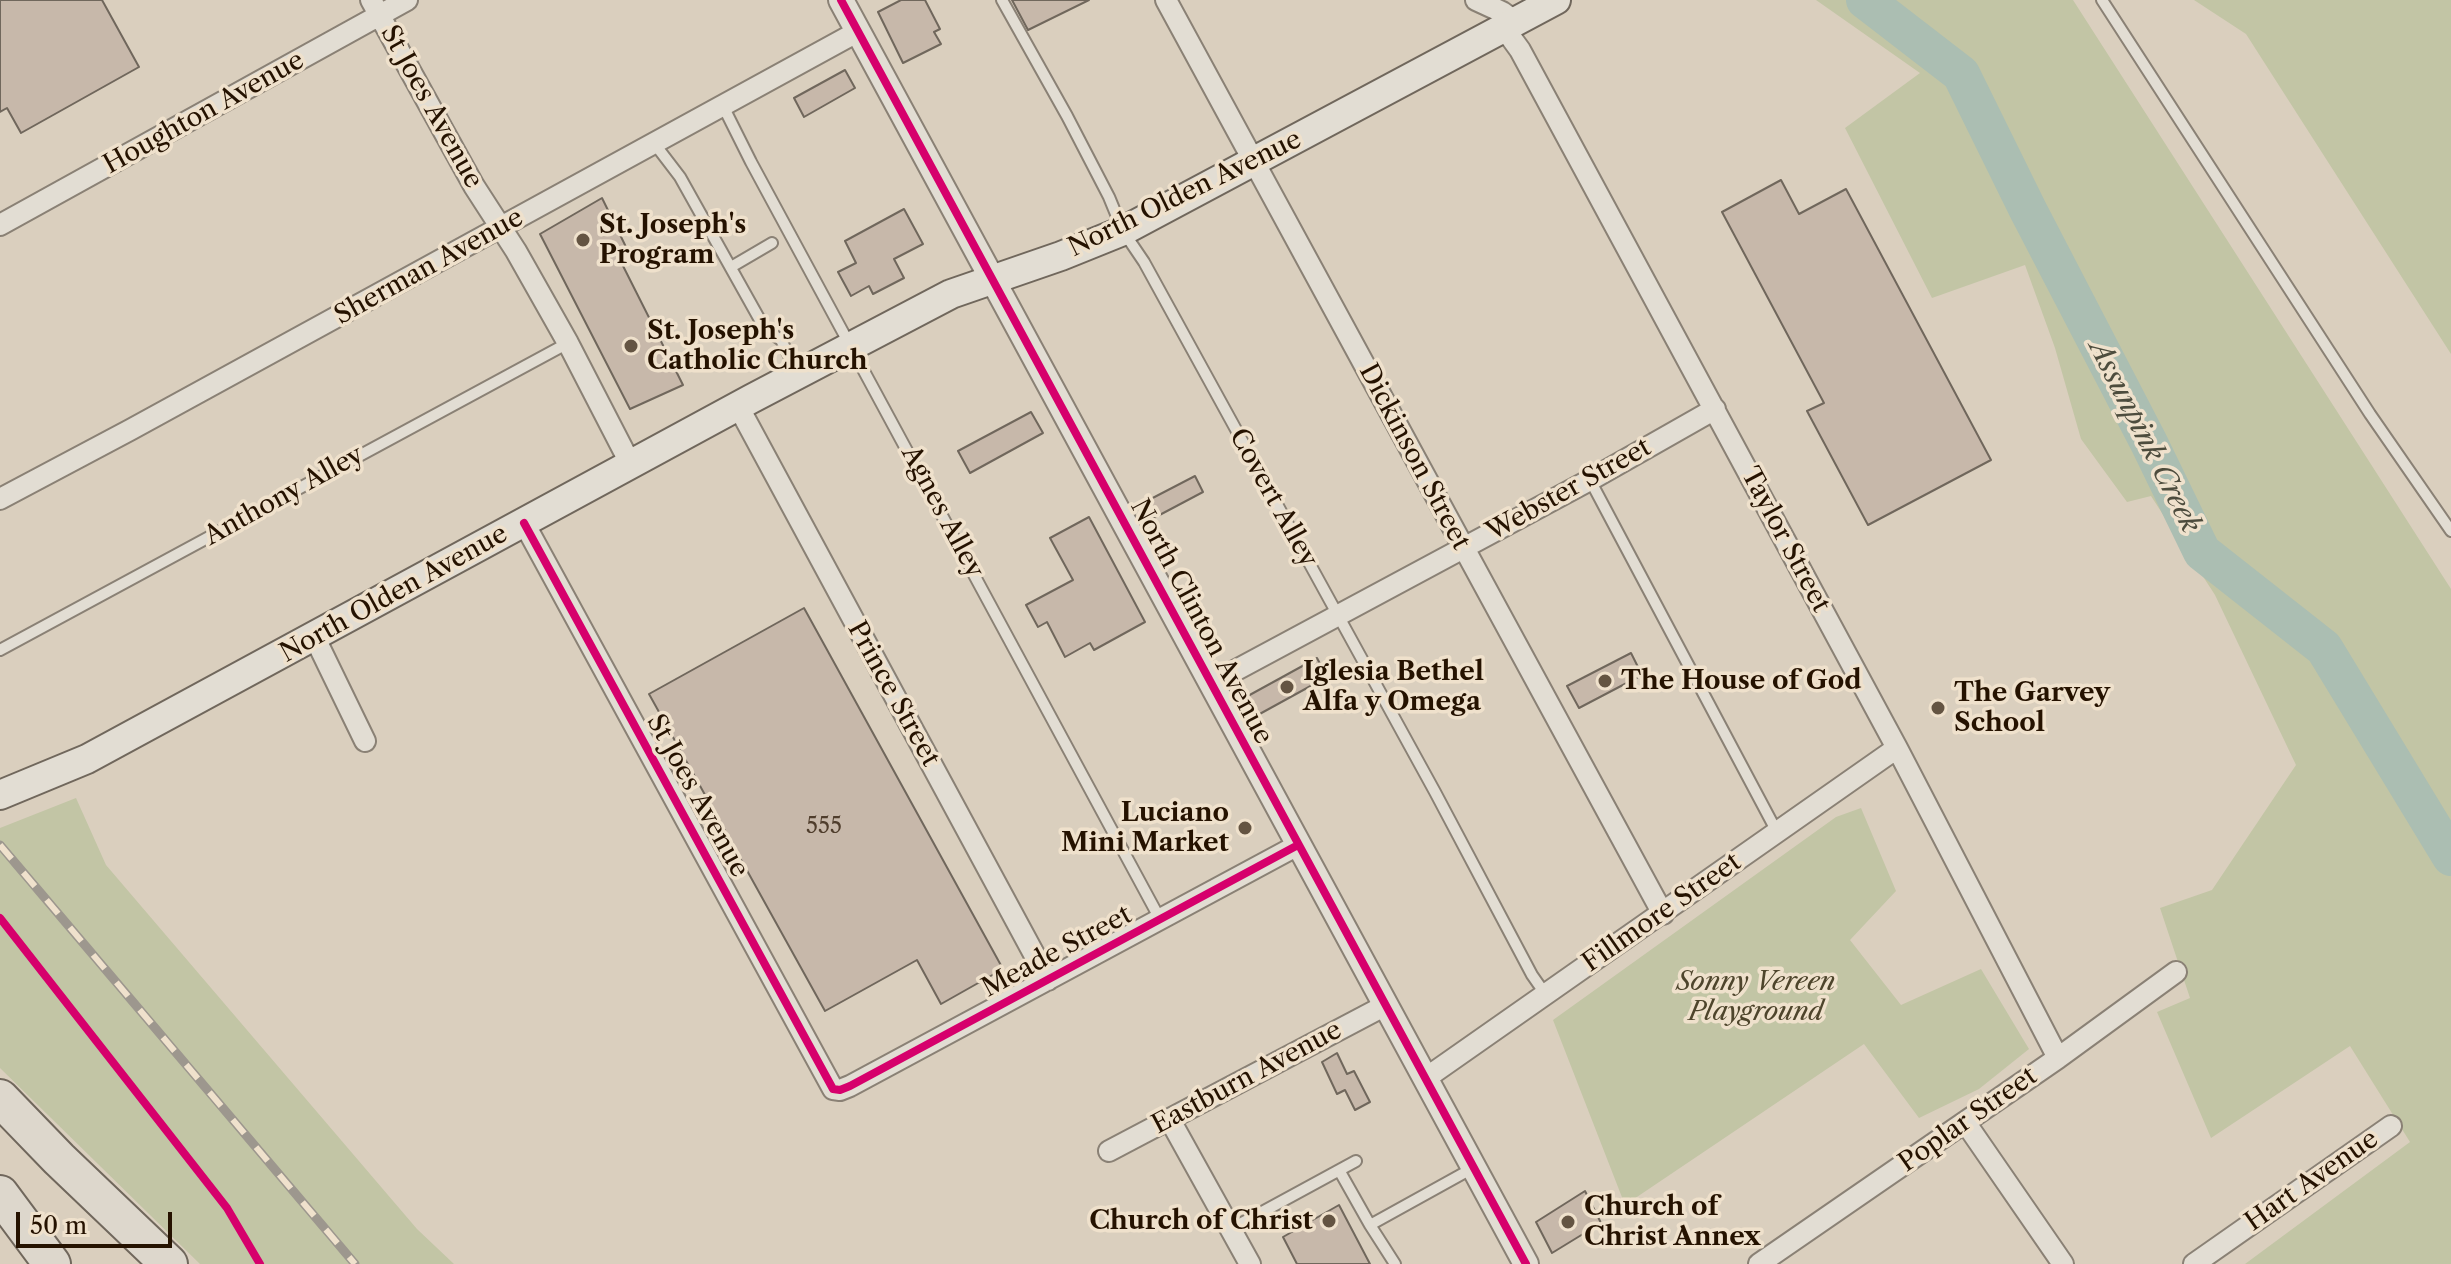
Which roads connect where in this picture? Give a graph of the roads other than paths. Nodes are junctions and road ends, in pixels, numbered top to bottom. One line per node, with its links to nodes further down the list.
1 (407, 0): 8 (street, Houghton Avenue)
2 (841, 0): 10 (street, North Clinton Avenue)
3 (1002, 0): 16 (lane, Covert Alley)
4 (1166, 0): 13 (street, Dickinson Street)
5 (1476, 0): 9 (street)
6 (1556, 0): 9 (main road, North Olden Avenue)
7 (2102, 0): 29 (lane)
8 (375, 7): 14 (street, Houghton Avenue); 15 (street, St Joes Avenue)
9 (1510, 25): 13 (main road, North Olden Avenue); 24 (street, Taylor Street)
10 (857, 32): 11 (street, Sherman Avenue); 19 (street, North Clinton Avenue)
11 (723, 106): 12 (street, Sherman Avenue); 21 (lane, Agnes Alley)
12 (654, 143): 15 (street, Sherman Avenue); 18 (lane)
13 (1253, 162): 16 (main road, North Olden Avenue); 30 (street, Dickinson Street)
14 (0, 225)
15 (501, 228): 20 (street, St Joes Avenue); 27 (street, Sherman Avenue)
16 (1123, 231): 19 (main road, North Olden Avenue); 31 (lane, Covert Alley)
17 (772, 243): 18 (lane)
18 (731, 267): 22 (lane)
19 (993, 278): 21 (main road, North Olden Avenue); 34 (street, North Clinton Avenue)
20 (568, 343): 25 (street, St Joes Avenue); 33 (lane, Anthony Alley)
21 (852, 347): 22 (main road, North Olden Avenue); 41 (lane, Agnes Alley)
22 (799, 374): 23 (main road, North Olden Avenue)
23 (738, 406): 25 (main road, North Olden Avenue); 43 (street, Prince Street)
24 (1715, 409): 26 (street, Webster Street); 36 (street, Taylor Street)
25 (631, 465): 28 (main road, North Olden Avenue)
26 (1590, 480): 30 (street, Webster Street); 38 (lane)
27 (0, 499)
28 (524, 523): 32 (main road, North Olden Avenue); 48 (street, St Joes Avenue)
29 (2451, 531)
30 (1463, 548): 31 (street, Webster Street); 40 (street, Dickinson Street)
31 (1338, 616): 34 (street, Webster Street); 44 (lane, Covert Alley)
32 (314, 636): 35 (street); 37 (main road, North Olden Avenue)
33 (0, 650)
34 (1212, 683): 39 (street, North Clinton Avenue)
35 (365, 741)
36 (1897, 748): 38 (street, Fillmore Street); 46 (street, Taylor Street)
37 (0, 795)
38 (1777, 832): 40 (street, Fillmore Street)
39 (1298, 845): 41 (street, Meade Street); 45 (street, North Clinton Avenue)
40 (1663, 914): 44 (street, Fillmore Street)
41 (1160, 919): 43 (street, Meade Street)
42 (2176, 972): 46 (street, Poplar Street)
43 (1048, 980): 48 (street, Meade Street)
44 (1546, 995): 47 (street, Fillmore Street)
45 (1386, 1005): 47 (street, North Clinton Avenue); 50 (street, Eastburn Avenue)
46 (2058, 1058): 51 (street, Poplar Street)
47 (1426, 1078): 55 (street, North Clinton Avenue)
48 (833, 1089)
49 (0, 1098): 61 (highway)
50 (1170, 1120): 53 (street, Eastburn Avenue); 59 (street)
51 (1965, 1122): 65 (street, Poplar Street); 66 (street)
52 (2391, 1126): 67 (street, Hart Avenue)
53 (1109, 1151)
54 (1356, 1161): 56 (lane)
55 (1473, 1168): 58 (lane); 64 (street, North Clinton Avenue)
56 (1339, 1170): 58 (lane); 59 (lane)
57 (0, 1194): 60 (highway)
58 (1370, 1225): 63 (lane)
59 (1231, 1229): 62 (street)
60 (52, 1264)
61 (169, 1264)
62 (1250, 1264)
63 (1395, 1264)
64 (1526, 1264)
65 (1759, 1264)
66 (2063, 1264)
67 (2194, 1264)

